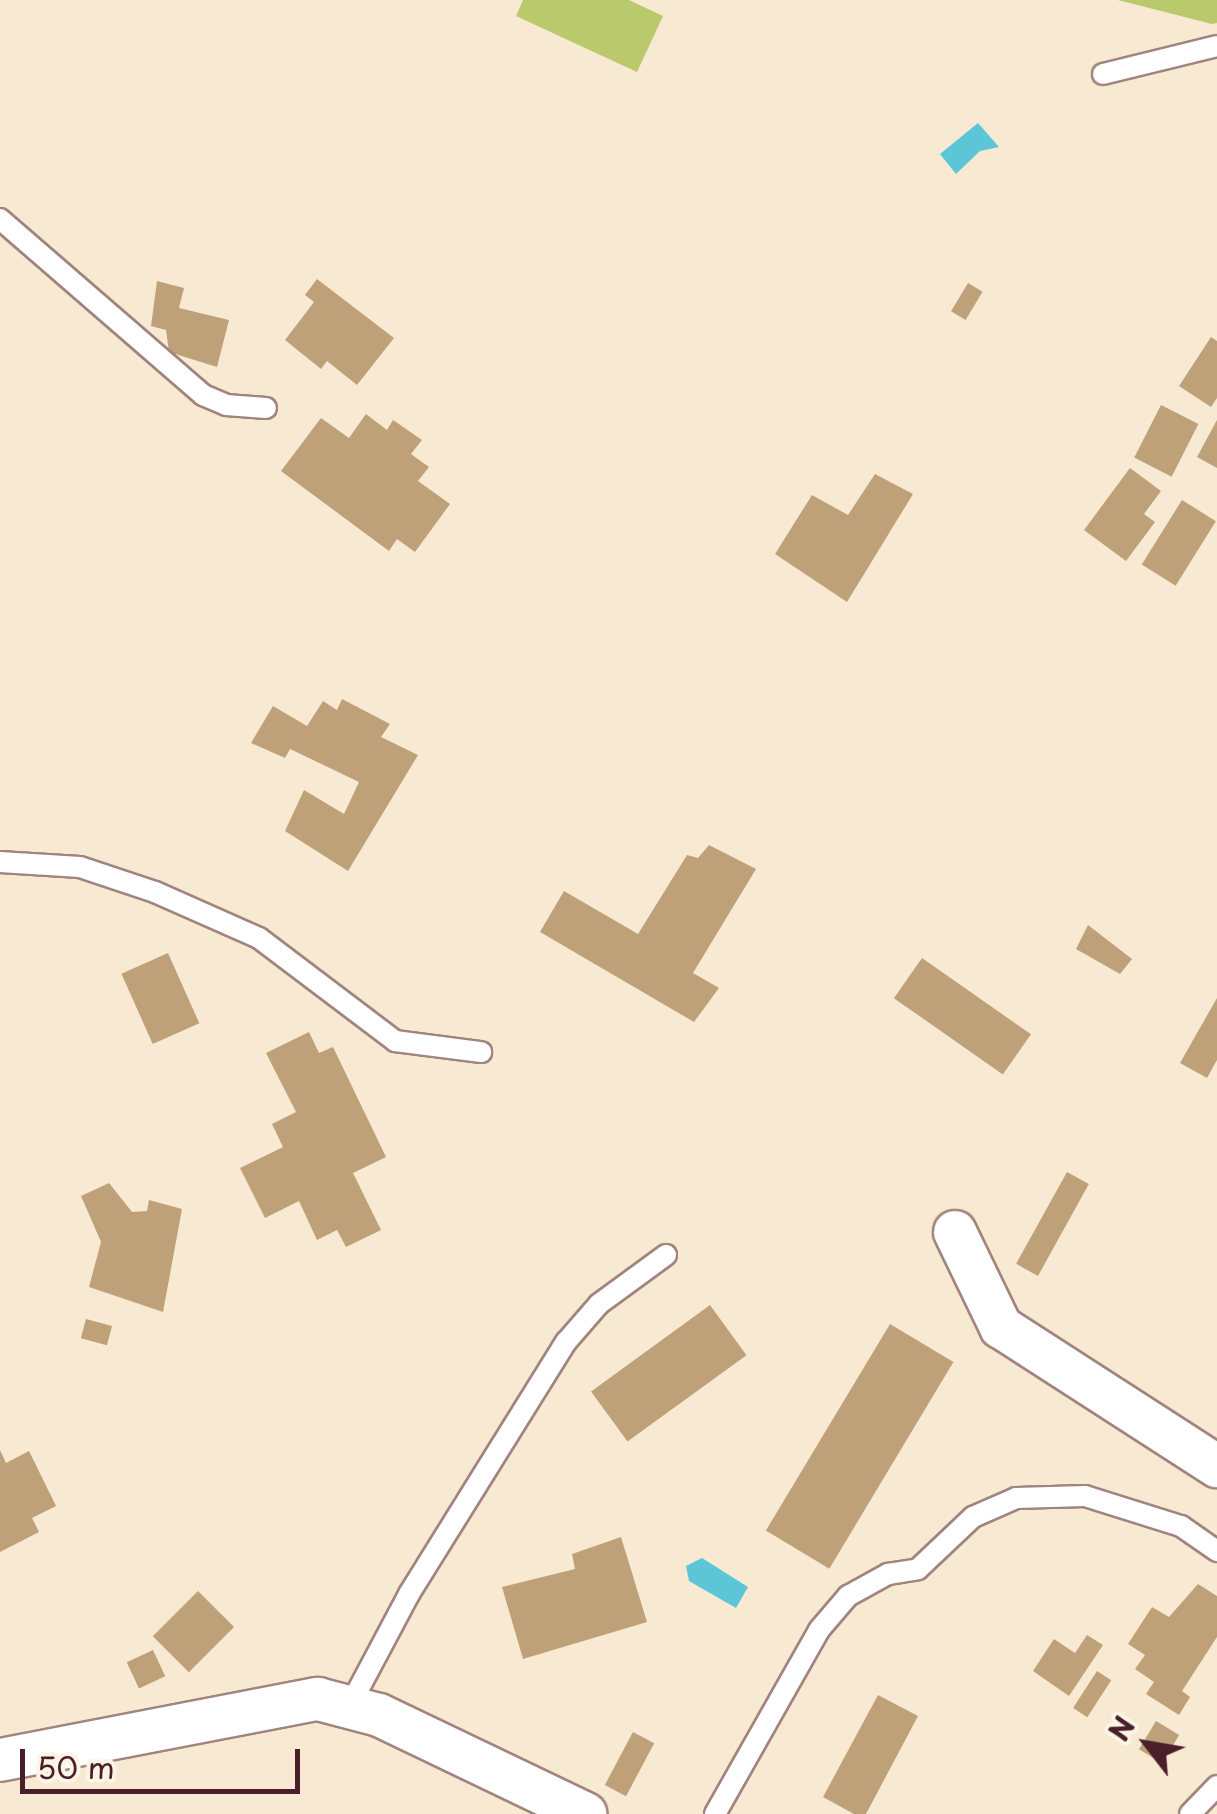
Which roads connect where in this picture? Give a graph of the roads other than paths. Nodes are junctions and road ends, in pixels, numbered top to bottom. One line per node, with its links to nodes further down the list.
1 (1217, 46): 2 (lane)
2 (1103, 74)
3 (0, 219): 4 (lane)
4 (266, 408)
5 (0, 862): 6 (lane)
6 (480, 1052)
7 (955, 1232): 9 (street)
8 (666, 1255): 11 (lane)
9 (1217, 1466)
10 (1217, 1550): 15 (lane)
11 (349, 1707): 12 (street); 14 (street)
12 (0, 1760)
13 (1217, 1786): 16 (lane)
14 (586, 1814)
15 (716, 1814)
16 (1190, 1814)

